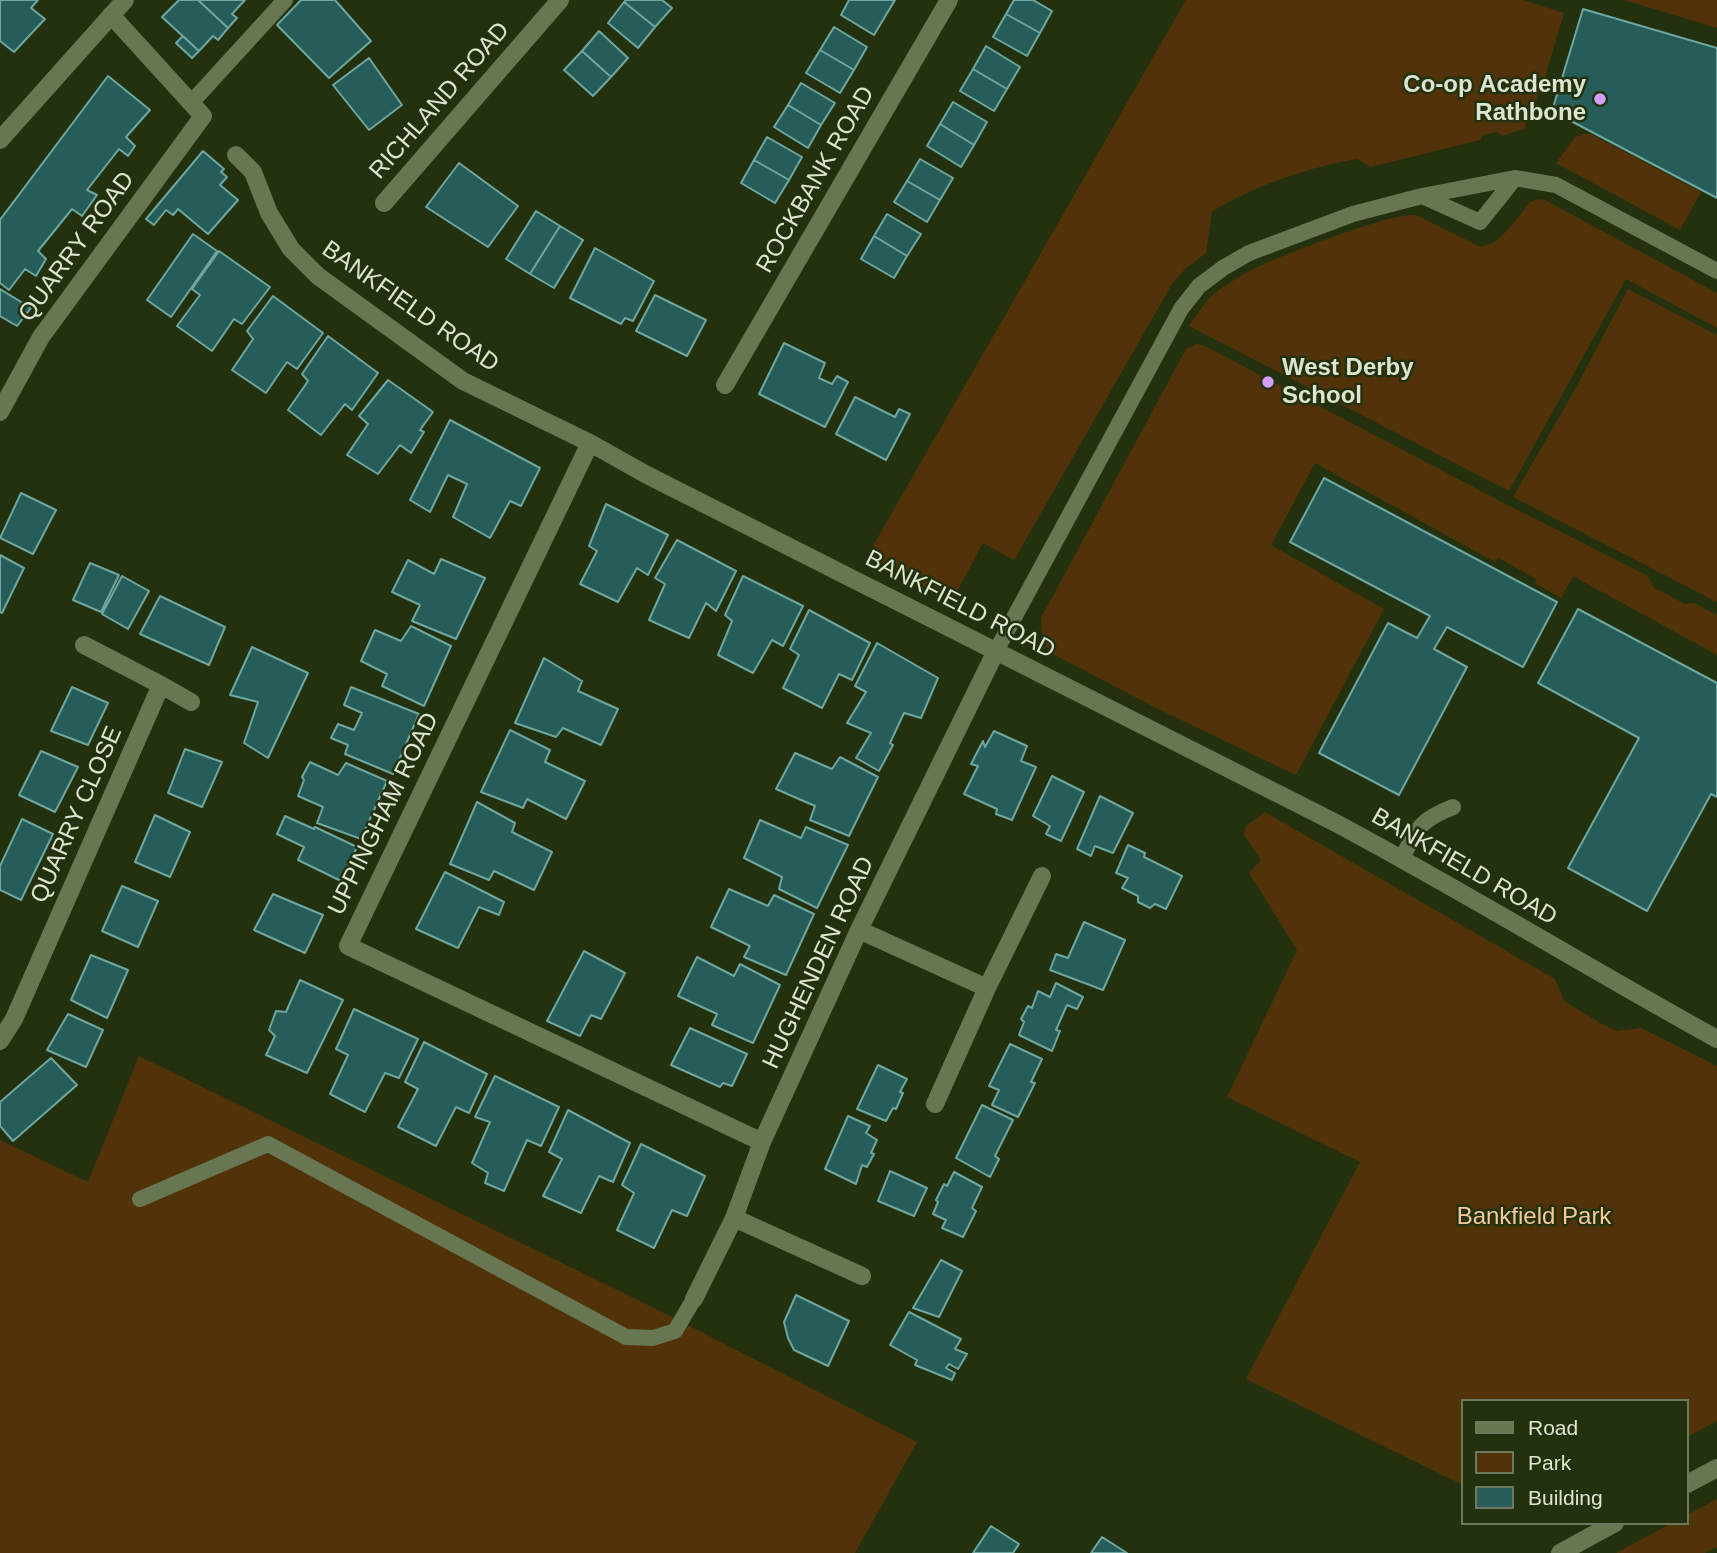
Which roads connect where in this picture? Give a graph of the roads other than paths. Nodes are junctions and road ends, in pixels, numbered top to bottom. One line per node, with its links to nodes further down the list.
1 (125, 0): 5 (street)
2 (285, 0): 6 (lane)
3 (560, 0): 11 (street, RICHLAND ROAD)
4 (949, 0): 13 (street, ROCKBANK ROAD)
5 (111, 15): 6 (street); 7 (street)
6 (191, 103): 14 (street, QUARRY ROAD)
7 (0, 140)
8 (236, 155): 15 (street, BANKFIELD ROAD)
9 (1515, 177): 10 (lane); 10 (lane); 12 (lane)
10 (1422, 196): 17 (lane)
11 (384, 203)
12 (1717, 271)
13 (725, 385)
14 (0, 412)
15 (590, 443): 17 (street, BANKFIELD ROAD); 28 (street, UPPINGHAM ROAD)
16 (84, 645): 18 (street)
17 (996, 651): 21 (street, BANKFIELD ROAD); 23 (street, HUGHENDEN ROAD)
18 (160, 685): 19 (street); 26 (street, QUARRY CLOSE)
19 (191, 702)
20 (1453, 807): 21 (lane)
21 (1402, 858): 25 (street, BANKFIELD ROAD)
22 (1042, 876): 24 (street)
23 (859, 930): 24 (street); 28 (street, HUGHENDEN ROAD)
24 (987, 988): 27 (street)
25 (1717, 1039)
26 (0, 1041)
27 (935, 1104)
28 (762, 1142): 30 (street, HUGHENDEN ROAD)
29 (140, 1199): 32 (lane)
30 (734, 1218): 31 (street); 32 (street, HUGHENDEN ROAD)
31 (862, 1276)
32 (694, 1299)
33 (1717, 1468): 34 (street)
34 (1689, 1483)
35 (1611, 1525): 36 (street)
36 (1560, 1553)

